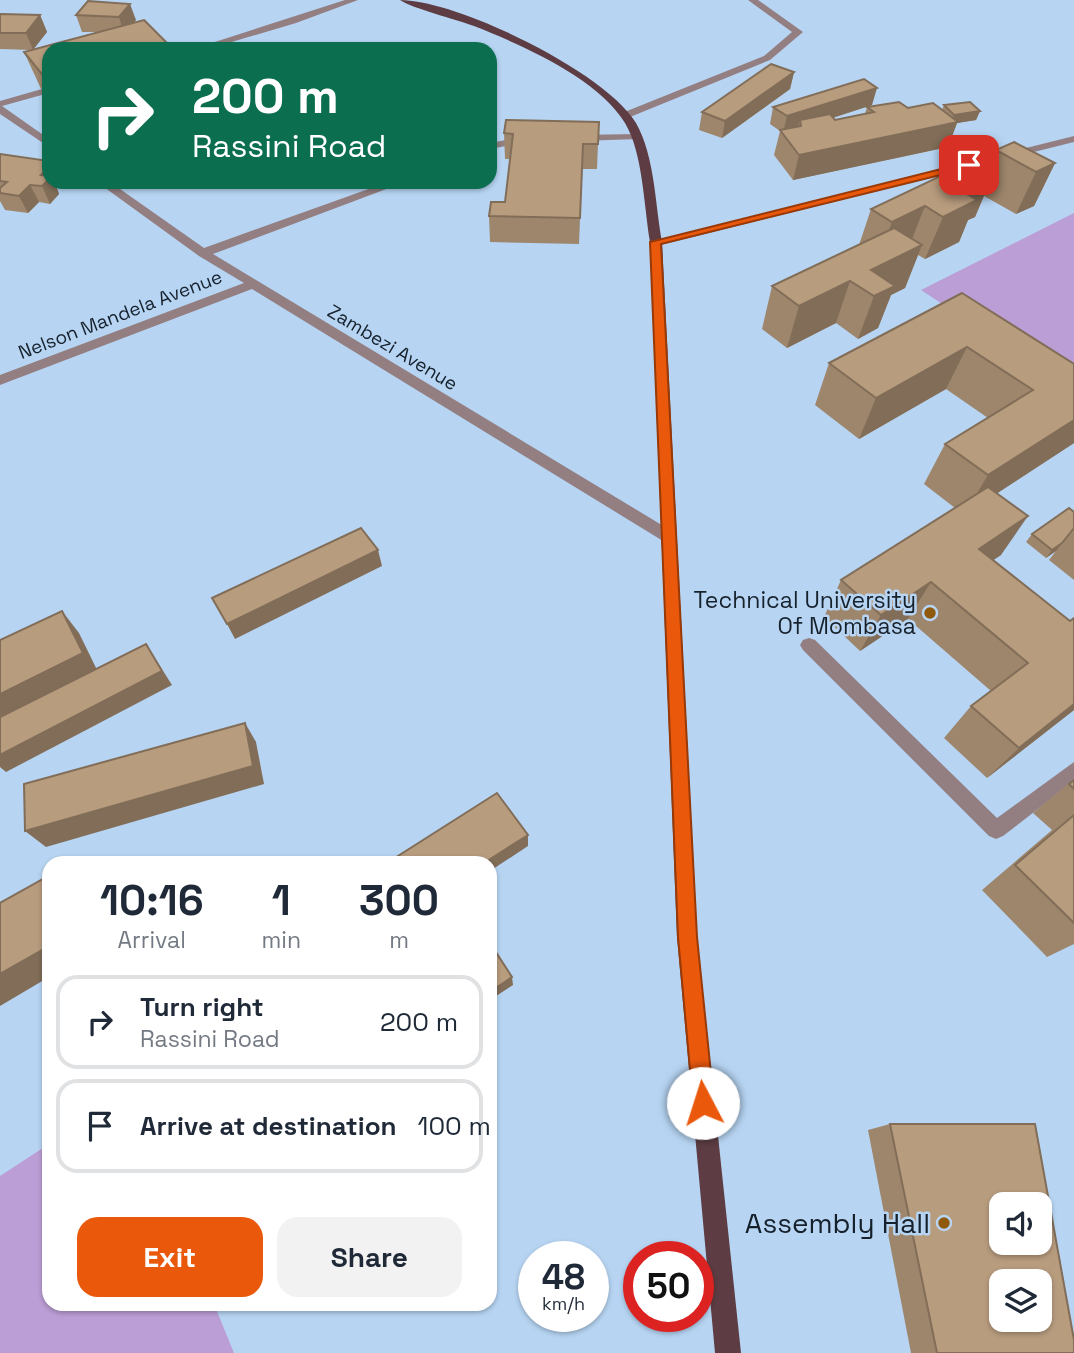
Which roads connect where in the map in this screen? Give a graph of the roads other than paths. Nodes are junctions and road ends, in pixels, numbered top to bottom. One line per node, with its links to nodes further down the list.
1 (354, 0): 4 (street)
2 (752, 0): 7 (street)
3 (411, 1): 7 (main road)
4 (223, 42)
5 (42, 92): 6 (street)
6 (0, 107): 11 (street)
7 (626, 115): 8 (main road)
8 (637, 137): 10 (street); 16 (main road)
9 (541, 138): 13 (street)
10 (568, 138)
11 (42, 139)
12 (1074, 139): 16 (street)
13 (497, 145)
14 (113, 189): 17 (street, Zambezi Avenue)
15 (381, 189): 17 (street)
16 (656, 242): 20 (main road)
17 (203, 253): 18 (street, Zambezi Avenue)
18 (253, 284): 19 (street, Nelson Mandela Avenue); 20 (street, Zambezi Avenue)
19 (0, 380)
20 (668, 537): 23 (main road)
21 (809, 645): 22 (street)
22 (1074, 770)
23 (728, 1353)

